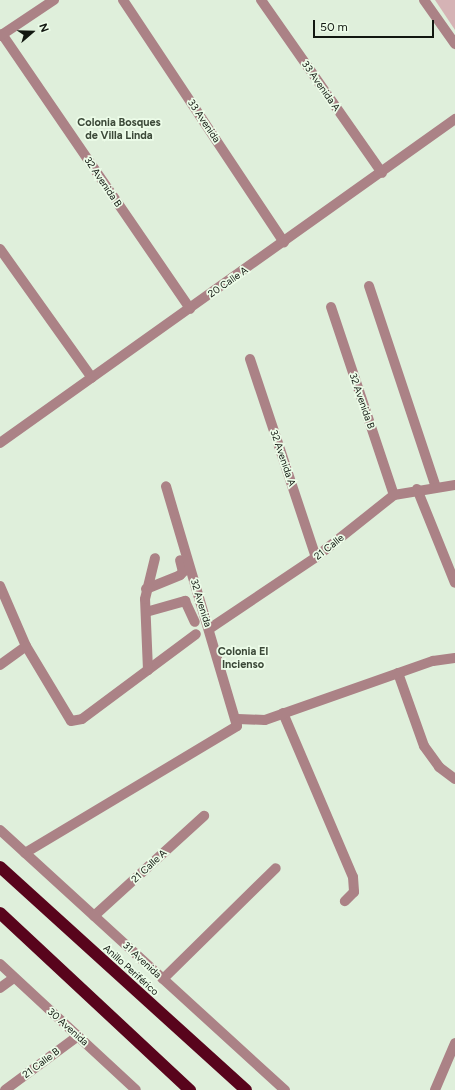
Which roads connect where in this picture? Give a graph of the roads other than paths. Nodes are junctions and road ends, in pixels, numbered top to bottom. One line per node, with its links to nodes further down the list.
1 (54, 0): 5 (street)
2 (123, 0): 9 (street, 33 Avenida)
3 (261, 0): 8 (street, 33 Avenida A)
4 (424, 0): 6 (street)
5 (1, 35): 13 (street, 32 Avenida B)
6 (455, 44)
7 (455, 119): 8 (street, 20 Calle A)
8 (382, 173): 9 (street, 20 Calle A)
9 (284, 242): 13 (street, 20 Calle A)
10 (0, 249): 15 (street)
11 (369, 286): 19 (street)
12 (331, 307): 21 (street, 32 Avenida B)
13 (190, 309): 15 (street, 20 Calle A)
14 (250, 359): 22 (street, 32 Avenida A)
15 (92, 378): 16 (street, 20 Calle A)
16 (0, 443)
17 (455, 485): 19 (street, 21 Calle)
18 (166, 486): 30 (street, 32 Avenida)
19 (436, 487): 20 (street, 21 Calle)
20 (417, 489): 21 (street, 21 Calle); 25 (street)
21 (394, 495): 22 (street, 21 Calle)
22 (316, 557): 30 (street, 21 Calle)
23 (155, 558): 27 (street)
24 (180, 560): 27 (street)
25 (455, 583)
26 (0, 586): 32 (street)
27 (146, 589): 28 (street)
28 (146, 612): 29 (street); 35 (street)
29 (196, 622)
30 (209, 629): 38 (street, 32 Avenida)
31 (196, 634): 35 (street)
32 (26, 646): 34 (street); 35 (street)
33 (455, 658): 36 (street)
34 (0, 665)
35 (148, 670)
36 (398, 673): 37 (street); 39 (street)
37 (283, 713): 38 (street); 45 (street)
38 (238, 719): 42 (street)
39 (455, 779)
40 (204, 816): 47 (street, 21 Calle A)
41 (0, 830): 42 (street, 31 Avenida)
42 (25, 853): 47 (street, 31 Avenida)
43 (0, 867): 58 (highway, Anillo Periférico)
44 (276, 868): 50 (street)
45 (345, 901)
46 (0, 913): 57 (highway)
47 (94, 916): 50 (street, 31 Avenida)
48 (0, 964): 49 (street, 30 Avenida)
49 (14, 978): 51 (street); 52 (street, 30 Avenida)
50 (163, 979): 59 (street, 31 Avenida)
51 (0, 988)
52 (78, 1036): 55 (street, 21 Calle B); 56 (street, 30 Avenida)
53 (455, 1043): 54 (street)
54 (440, 1088)
55 (5, 1090)
56 (135, 1090)
57 (190, 1090)
58 (246, 1090)
59 (285, 1090)

